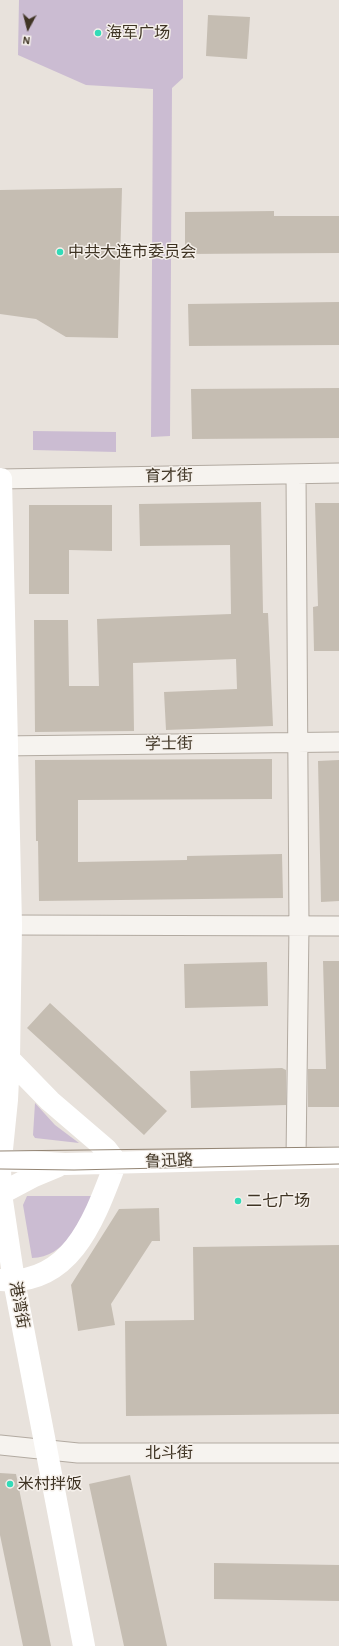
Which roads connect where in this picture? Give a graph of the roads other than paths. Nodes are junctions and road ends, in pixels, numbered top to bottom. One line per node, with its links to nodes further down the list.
1 (339, 473): 2 (street, 育才街)
2 (296, 474): 3 (street, 育才街); 4 (street)
3 (1, 479): 6 (main road, 港湾街)
4 (298, 742): 5 (street, 学士街); 6 (street, 学士街); 8 (street)
5 (339, 742)
6 (4, 746): 7 (main road, 港湾街)
7 (11, 925): 8 (street); 10 (main road, 港湾街)
8 (299, 926): 9 (street); 12 (street)
9 (339, 926)
10 (4, 1062): 13 (main road, 港湾街); 14 (main road)
11 (339, 1157): 12 (main road, 鲁迅路)
12 (296, 1158): 14 (main road, 鲁迅路)
13 (0, 1160): 15 (main road, 鲁迅路); 16 (main road, 港湾街)
14 (116, 1162): 15 (main road, 鲁迅路); 18 (main road)
15 (65, 1164): 16 (main road)
16 (1, 1194): 18 (main road, 港湾街)
17 (0, 1264): 18 (main road)
18 (7, 1280): 20 (main road, 港湾街)
19 (0, 1446): 20 (street, 北斗街)
20 (46, 1450): 21 (street, 北斗街); 22 (main road, 港湾街)
21 (339, 1453)
22 (84, 1646)

